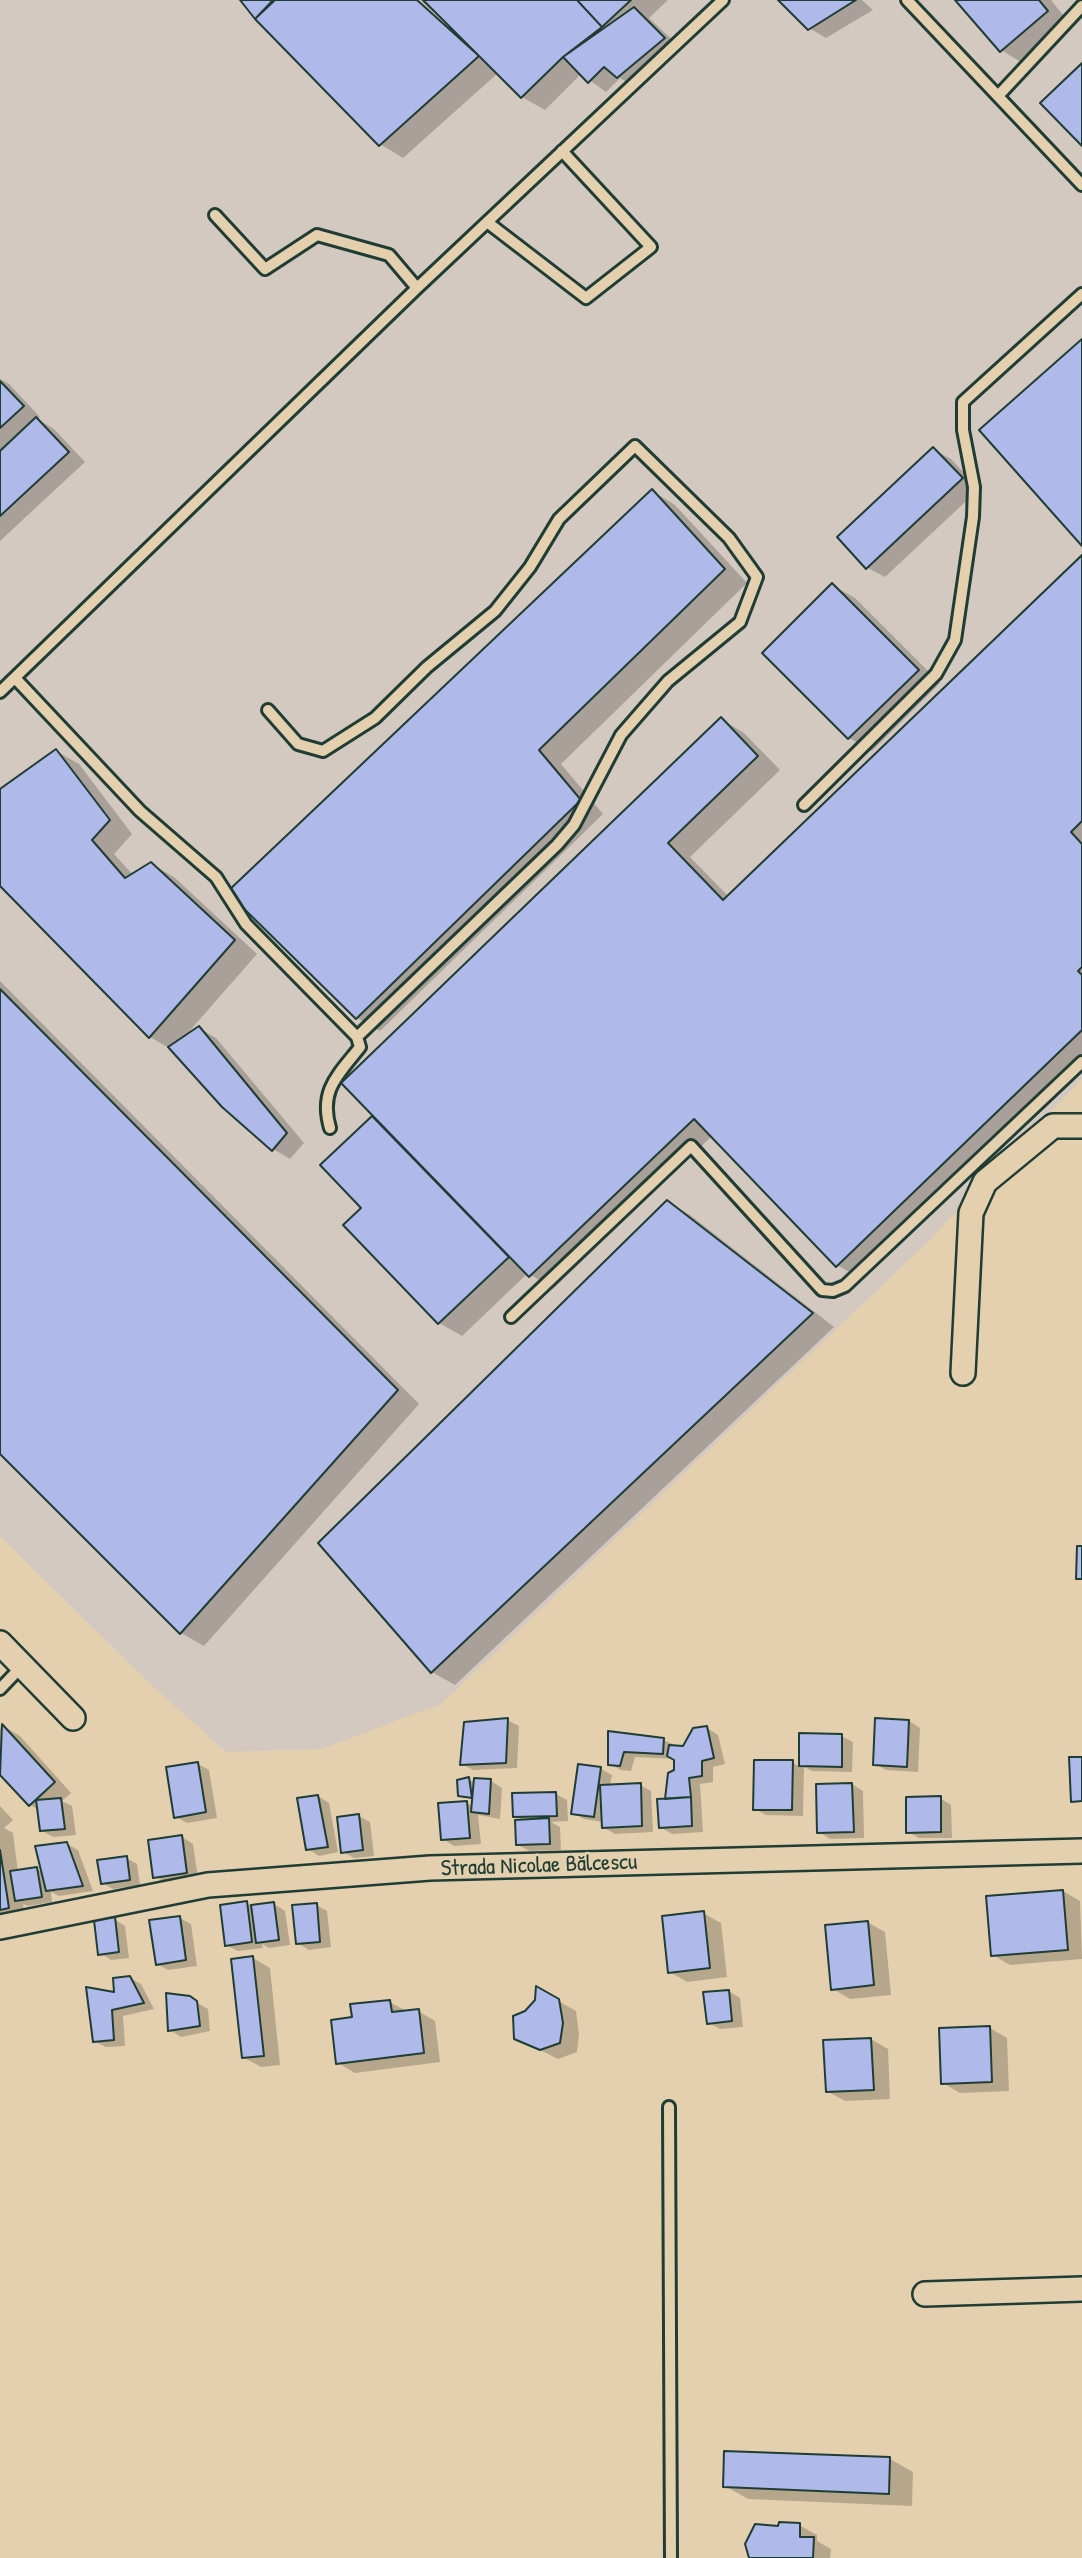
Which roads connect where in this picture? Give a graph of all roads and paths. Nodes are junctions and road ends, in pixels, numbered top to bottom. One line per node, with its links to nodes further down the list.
1 (723, 0): 5 (lane)
2 (907, 0): 4 (lane)
3 (1082, 6): 4 (lane)
4 (998, 96): 6 (lane)
5 (562, 151): 8 (lane); 8 (lane)
6 (1082, 185)
7 (215, 215): 9 (lane)
8 (487, 222): 9 (lane)
9 (417, 288): 11 (lane)
10 (1082, 294): 14 (lane)
11 (15, 678): 12 (lane); 15 (lane)
12 (0, 692)
13 (268, 710): 15 (lane)
14 (804, 806)
15 (357, 1037): 18 (lane)
16 (1082, 1062): 19 (lane)
17 (1082, 1126): 20 (street)
18 (330, 1128)
19 (512, 1318)
20 (964, 1373)
21 (0, 1643): 22 (street)
22 (22, 1666): 23 (lane); 24 (street)
23 (0, 1689)
24 (73, 1718)
25 (1082, 1851): 26 (street, Strada Nicolae Bălcescu)
26 (0, 1927)
27 (670, 2107): 30 (lane)
28 (1082, 2289): 29 (street)
29 (925, 2294)
30 (671, 2558)

